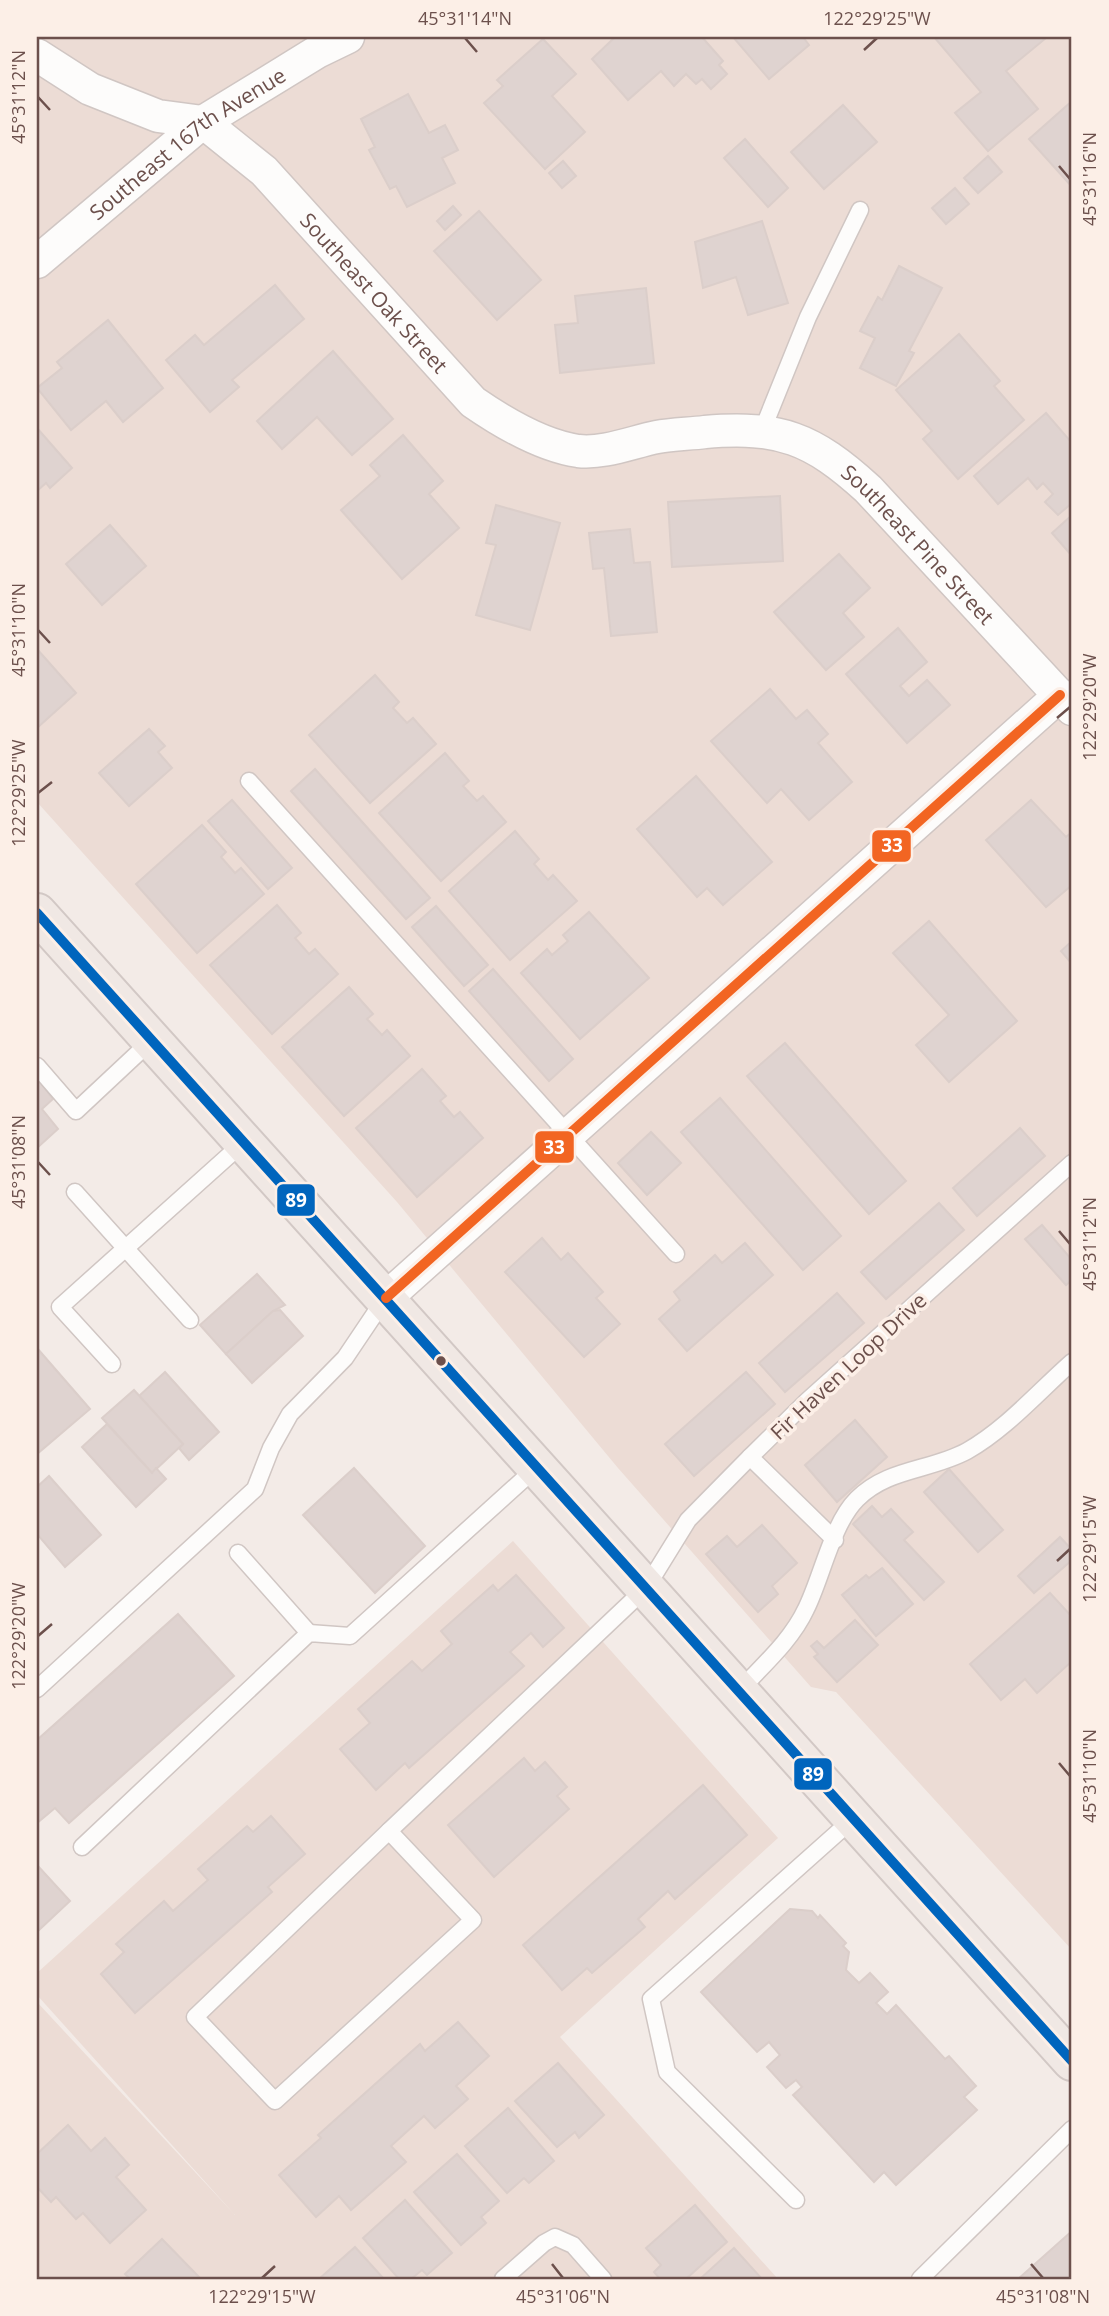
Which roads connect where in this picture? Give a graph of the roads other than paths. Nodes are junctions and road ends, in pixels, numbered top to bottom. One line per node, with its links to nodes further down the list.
1 (348, 37): 3 (street, Southeast 167th Avenue)
2 (37, 55): 3 (street)
3 (203, 122): 5 (street, Southeast 167th Avenue); 6 (street, Southeast Oak Street)
4 (860, 210): 6 (lane)
5 (37, 262)
6 (749, 430): 7 (street, Southeast Pine Street)
7 (1066, 702): 12 (street)
8 (249, 781): 12 (lane)
9 (37, 912): 10 (main road)
10 (153, 1039): 11 (lane); 13 (main road)
11 (37, 1066)
12 (569, 1134): 17 (lane); 18 (street)
13 (244, 1142): 16 (lane); 18 (main road)
14 (1072, 1163): 22 (lane, Fir Haven Loop Drive)
15 (75, 1192): 16 (lane)
16 (126, 1249): 19 (lane); 21 (lane)
17 (676, 1254)
18 (386, 1298): 23 (main road); 28 (lane)
19 (190, 1320)
20 (1072, 1362): 24 (lane)
21 (112, 1364)
22 (750, 1457): 24 (lane); 26 (lane, Fir Haven Loop Drive)
23 (537, 1467): 26 (main road); 27 (lane)
24 (835, 1540): 29 (lane)
25 (238, 1553): 27 (lane)
26 (646, 1588): 29 (main road); 31 (lane, Fir Haven Loop Drive)
27 (309, 1633): 32 (lane)
28 (37, 1689)
29 (739, 1691): 30 (main road)
30 (854, 1818): 33 (main road); 35 (lane)
31 (389, 1831): 31 (lane, Fir Haven Loop Drive)
32 (82, 1847)
33 (1072, 2061)
34 (1072, 2129): 38 (lane)
35 (796, 2200)
36 (503, 2279): 37 (lane)
37 (603, 2279)
38 (920, 2279)

